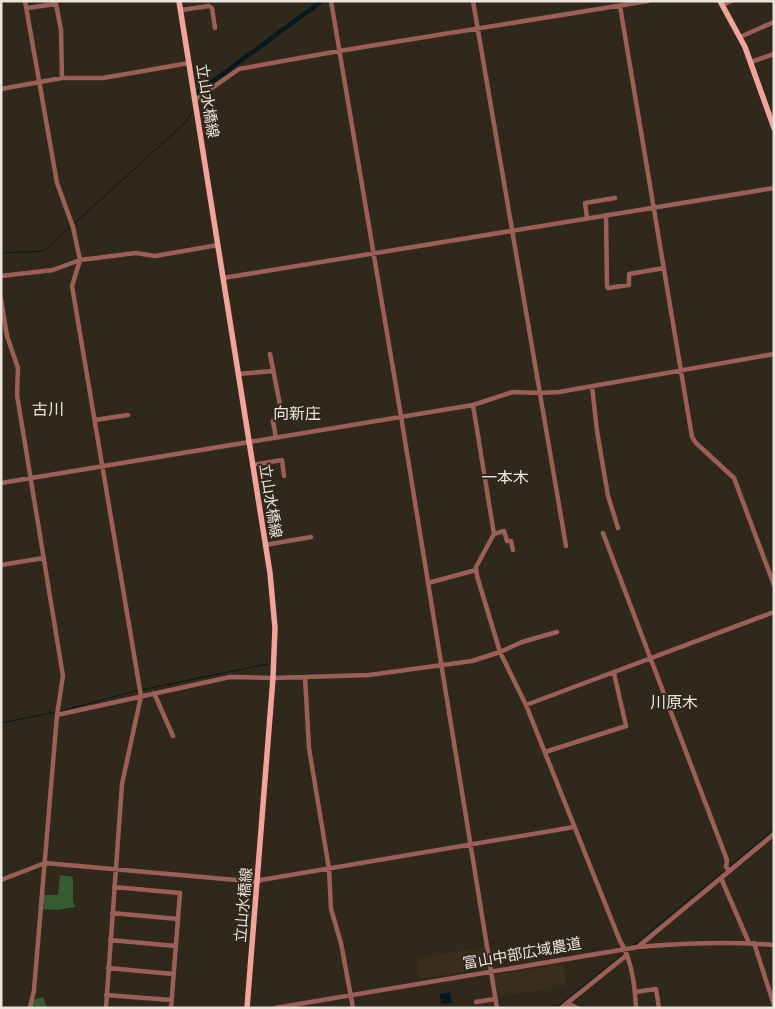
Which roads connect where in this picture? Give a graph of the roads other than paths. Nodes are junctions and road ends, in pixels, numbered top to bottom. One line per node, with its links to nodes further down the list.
1 (25, 1): 9 (street)
2 (180, 1): 10 (main road, 立山水橋線)
3 (331, 1): 15 (street)
4 (473, 1): 13 (street)
5 (648, 1): 8 (street)
6 (731, 1): 7 (street)
7 (721, 3): 14 (main road)
8 (620, 6): 13 (street); 27 (street)
9 (27, 8): 19 (street); 20 (street)
10 (181, 10): 12 (street); 18 (main road, 立山水橋線)
11 (774, 22): 14 (street)
12 (215, 28)
13 (477, 30): 15 (street); 30 (street)
14 (740, 37): 17 (main road)
15 (339, 51): 22 (street); 32 (street)
16 (774, 54): 17 (street)
17 (751, 62): 23 (main road)
18 (188, 63): 19 (street); 22 (main road, 立山水橋線)
19 (62, 78): 20 (street)
20 (39, 82): 21 (street); 33 (street)
21 (1, 89)
22 (195, 100): 31 (main road, 立山水橋線)
23 (773, 120): 24 (main road)
24 (774, 128)
25 (774, 188): 27 (street)
26 (615, 198): 29 (street)
27 (655, 207): 28 (street); 34 (street)
28 (606, 215): 29 (street); 34 (street)
29 (587, 218): 30 (street)
30 (512, 230): 32 (street); 44 (street)
31 (218, 245): 33 (street); 36 (main road, 立山水橋線)
32 (374, 253): 36 (street); 47 (street)
33 (80, 260): 35 (street); 48 (street)
34 (664, 268): 40 (street)
35 (1, 276)
36 (223, 278): 42 (main road, 立山水橋線)
37 (1, 299): 54 (street)
38 (270, 354): 41 (street)
39 (774, 354): 40 (street)
40 (680, 370): 43 (street); 67 (street)
41 (273, 371): 42 (street); 49 (street)
42 (238, 374): 50 (main road, 立山水橋線)
43 (592, 386): 44 (street); 56 (street)
44 (540, 393): 45 (street); 61 (street)
45 (473, 405): 47 (street); 58 (street)
46 (128, 415): 48 (street)
47 (401, 416): 49 (street); 66 (street)
48 (95, 420): 52 (street)
49 (276, 438): 50 (street)
50 (249, 443): 51 (main road, 立山水橋線); 52 (street)
51 (252, 465): 53 (street); 60 (main road, 立山水橋線)
52 (103, 466): 54 (street); 77 (street)
53 (284, 476)
54 (31, 478): 55 (street); 63 (street)
55 (1, 483)
56 (618, 528)
57 (603, 533): 71 (street)
58 (494, 534): 62 (street); 65 (street)
59 (311, 537): 60 (street)
60 (265, 545): 75 (main road, 立山水橋線)
61 (566, 546)
62 (513, 550)
63 (44, 558): 64 (street); 79 (street)
64 (1, 565)
65 (476, 570): 66 (street); 70 (street)
66 (428, 583): 72 (street)
67 (774, 585)
68 (774, 612): 71 (street)
69 (557, 632): 70 (street)
70 (500, 652): 72 (street); 78 (street)
71 (651, 660): 73 (street); 88 (street)
72 (441, 666): 74 (street); 84 (street)
73 (614, 673): 78 (street); 81 (street)
74 (305, 677): 75 (street); 87 (street)
75 (273, 678): 76 (street); 91 (main road, 立山水橋線)
76 (154, 693): 77 (street); 80 (street)
77 (141, 696): 79 (street); 86 (street)
78 (526, 705): 81 (street)
79 (57, 715): 85 (street)
80 (173, 736)
81 (544, 752): 82 (street)
82 (574, 827): 84 (street); 100 (street)
83 (774, 834): 88 (street)
84 (470, 844): 87 (street); 103 (street)
85 (45, 863): 86 (street); 90 (street); 113 (street)
86 (115, 868): 91 (street); 92 (street)
87 (329, 869): 91 (street); 107 (street)
88 (730, 871): 89 (street)
89 (721, 878): 96 (street); 99 (street)
90 (1, 880)
91 (258, 882): 116 (main road, 立山水橋線)
92 (114, 887): 93 (street); 94 (street)
93 (112, 913): 94 (street); 95 (street)
94 (178, 919): 98 (street)
95 (110, 940): 98 (street); 102 (street)
96 (751, 943): 97 (street, 富山中部広域農道); 99 (street, 富山中部広域農道); 112 (street)
97 (774, 945)
98 (176, 946): 104 (street)
99 (638, 947): 100 (street, 富山中部広域農道)
100 (625, 949): 101 (street); 103 (street, 富山中部広域農道)
101 (627, 955): 105 (street); 111 (street)
102 (108, 968): 104 (street); 106 (street)
103 (490, 971): 107 (street, 富山中部広域農道); 108 (street)
104 (173, 974): 109 (street)
105 (635, 992): 122 (street); 123 (street)
106 (106, 995): 109 (street); 114 (street)
107 (350, 996): 117 (street, 富山中部広域農道); 118 (street)
108 (495, 999): 110 (street); 119 (street)
109 (171, 1000): 115 (street)
110 (476, 1002)
111 (567, 1005): 120 (street); 121 (street)
112 (774, 1005)
113 (30, 1008)
114 (106, 1008)
115 (171, 1008)
116 (247, 1008)
117 (276, 1008)
118 (353, 1008)
119 (496, 1008)
120 (561, 1008)
121 (577, 1008)
122 (636, 1008)
123 (659, 1008)

